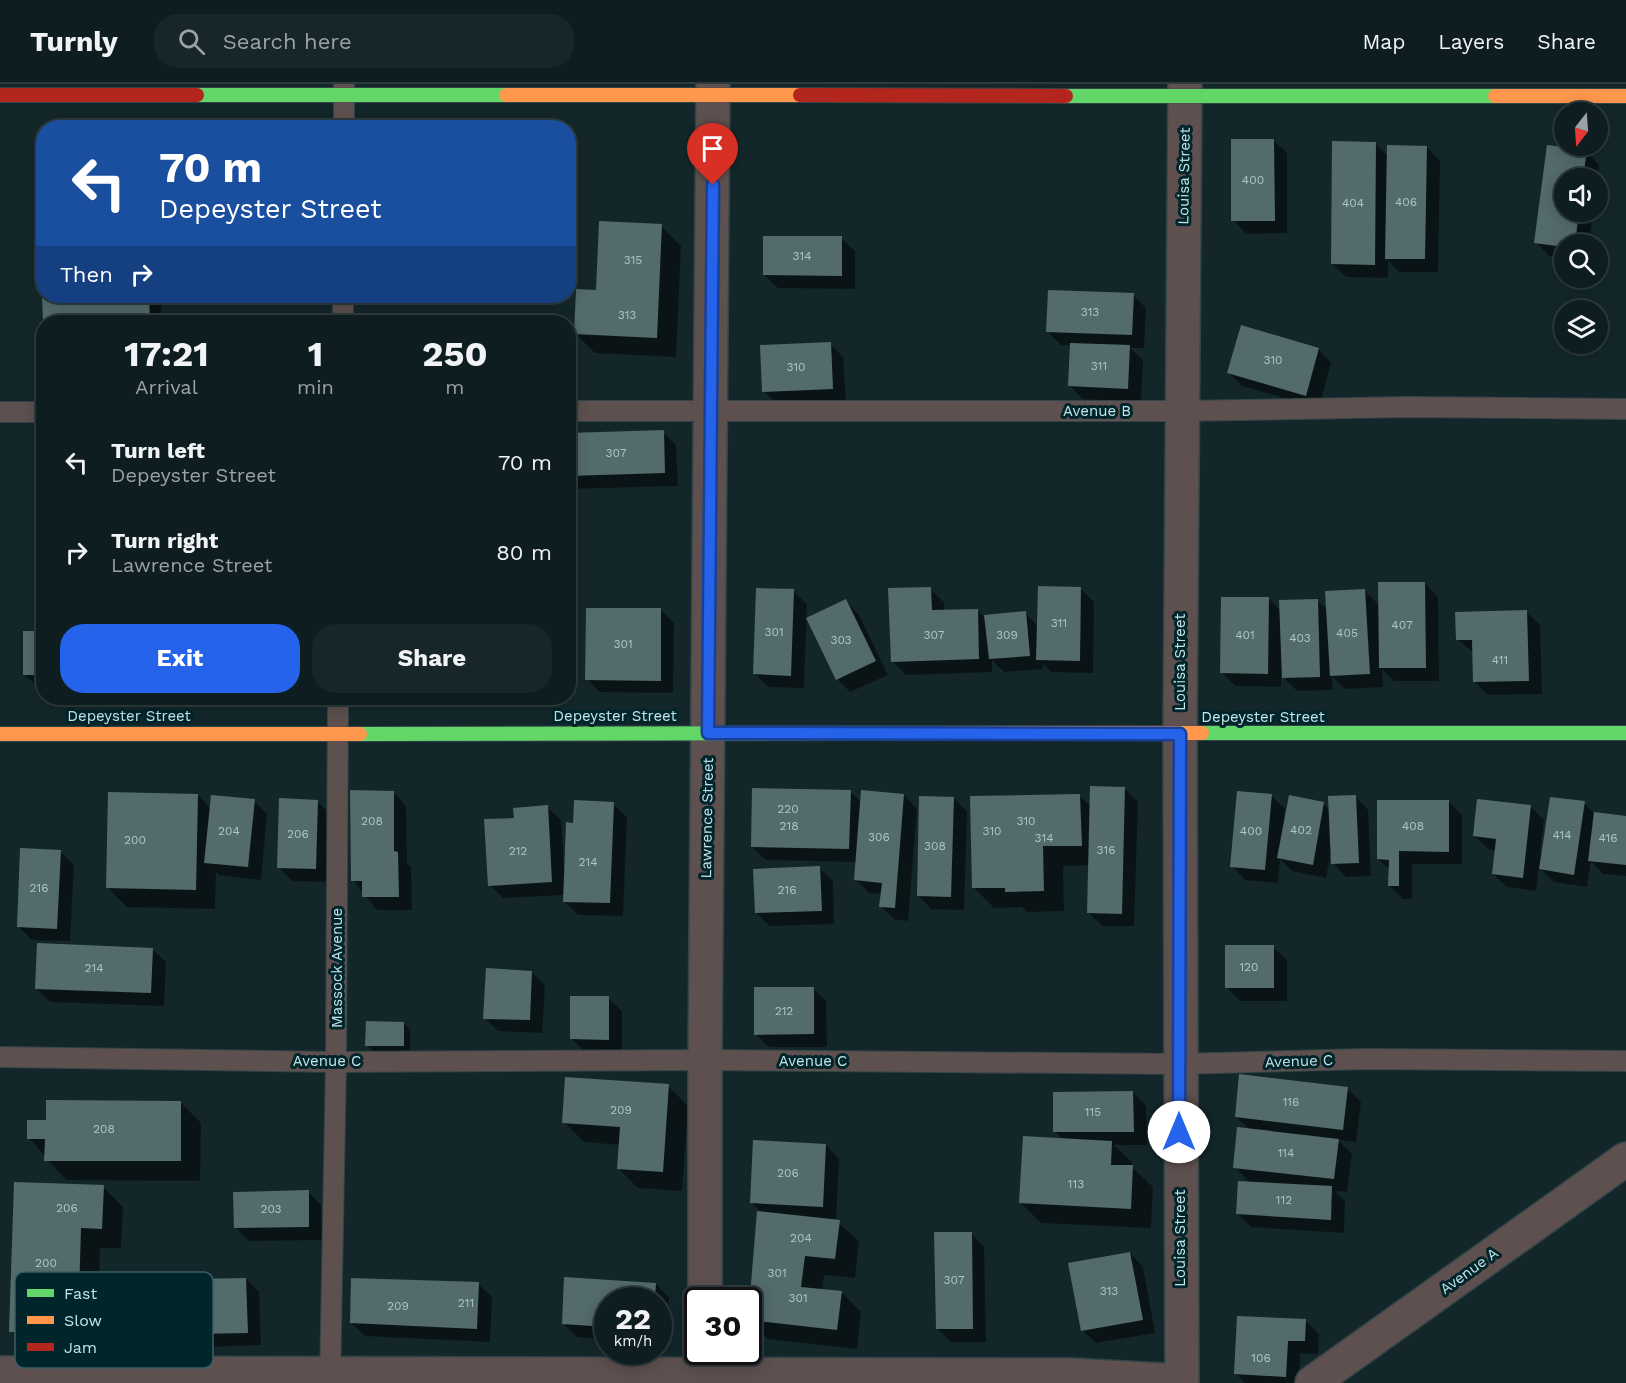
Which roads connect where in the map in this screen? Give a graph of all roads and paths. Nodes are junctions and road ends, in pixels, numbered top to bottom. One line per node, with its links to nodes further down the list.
1 (344, 89): 2 (street); 4 (street); 6 (lane)
2 (713, 90): 3 (street); 10 (street, Lawrence Street)
3 (1185, 90): 5 (street); 11 (street, Louisa Street)
4 (0, 95)
5 (1626, 96)
6 (344, 120)
7 (1626, 408): 11 (lane, Avenue B)
8 (0, 411): 12 (lane)
9 (576, 411): 10 (lane, Avenue B)
10 (711, 411): 11 (lane, Avenue B); 15 (street, Lawrence Street)
11 (1182, 411): 18 (street, Louisa Street)
12 (36, 412)
13 (338, 705): 14 (lane, Massock Avenue)
14 (338, 732): 15 (street, Depeyster Street); 17 (street, Depeyster Street); 22 (lane, Massock Avenue)
15 (708, 733): 18 (street, Depeyster Street); 20 (street, Lawrence Street)
16 (1626, 733): 18 (street, Depeyster Street)
17 (0, 734)
18 (1180, 734): 23 (street, Louisa Street)
19 (0, 1057): 22 (lane, Avenue C)
20 (705, 1060): 22 (lane, Avenue C); 23 (lane, Avenue C); 25 (street, Lawrence Street)
21 (1626, 1061): 23 (lane, Avenue C)
22 (336, 1062): 28 (lane, Massock Avenue)
23 (1179, 1064): 29 (street, Louisa Street)
24 (1626, 1159): 30 (street, Avenue A)
25 (705, 1287)
26 (706, 1369): 28 (street); 29 (street)
27 (0, 1373): 28 (street)
28 (330, 1378)
29 (1181, 1382)
30 (1312, 1383)

